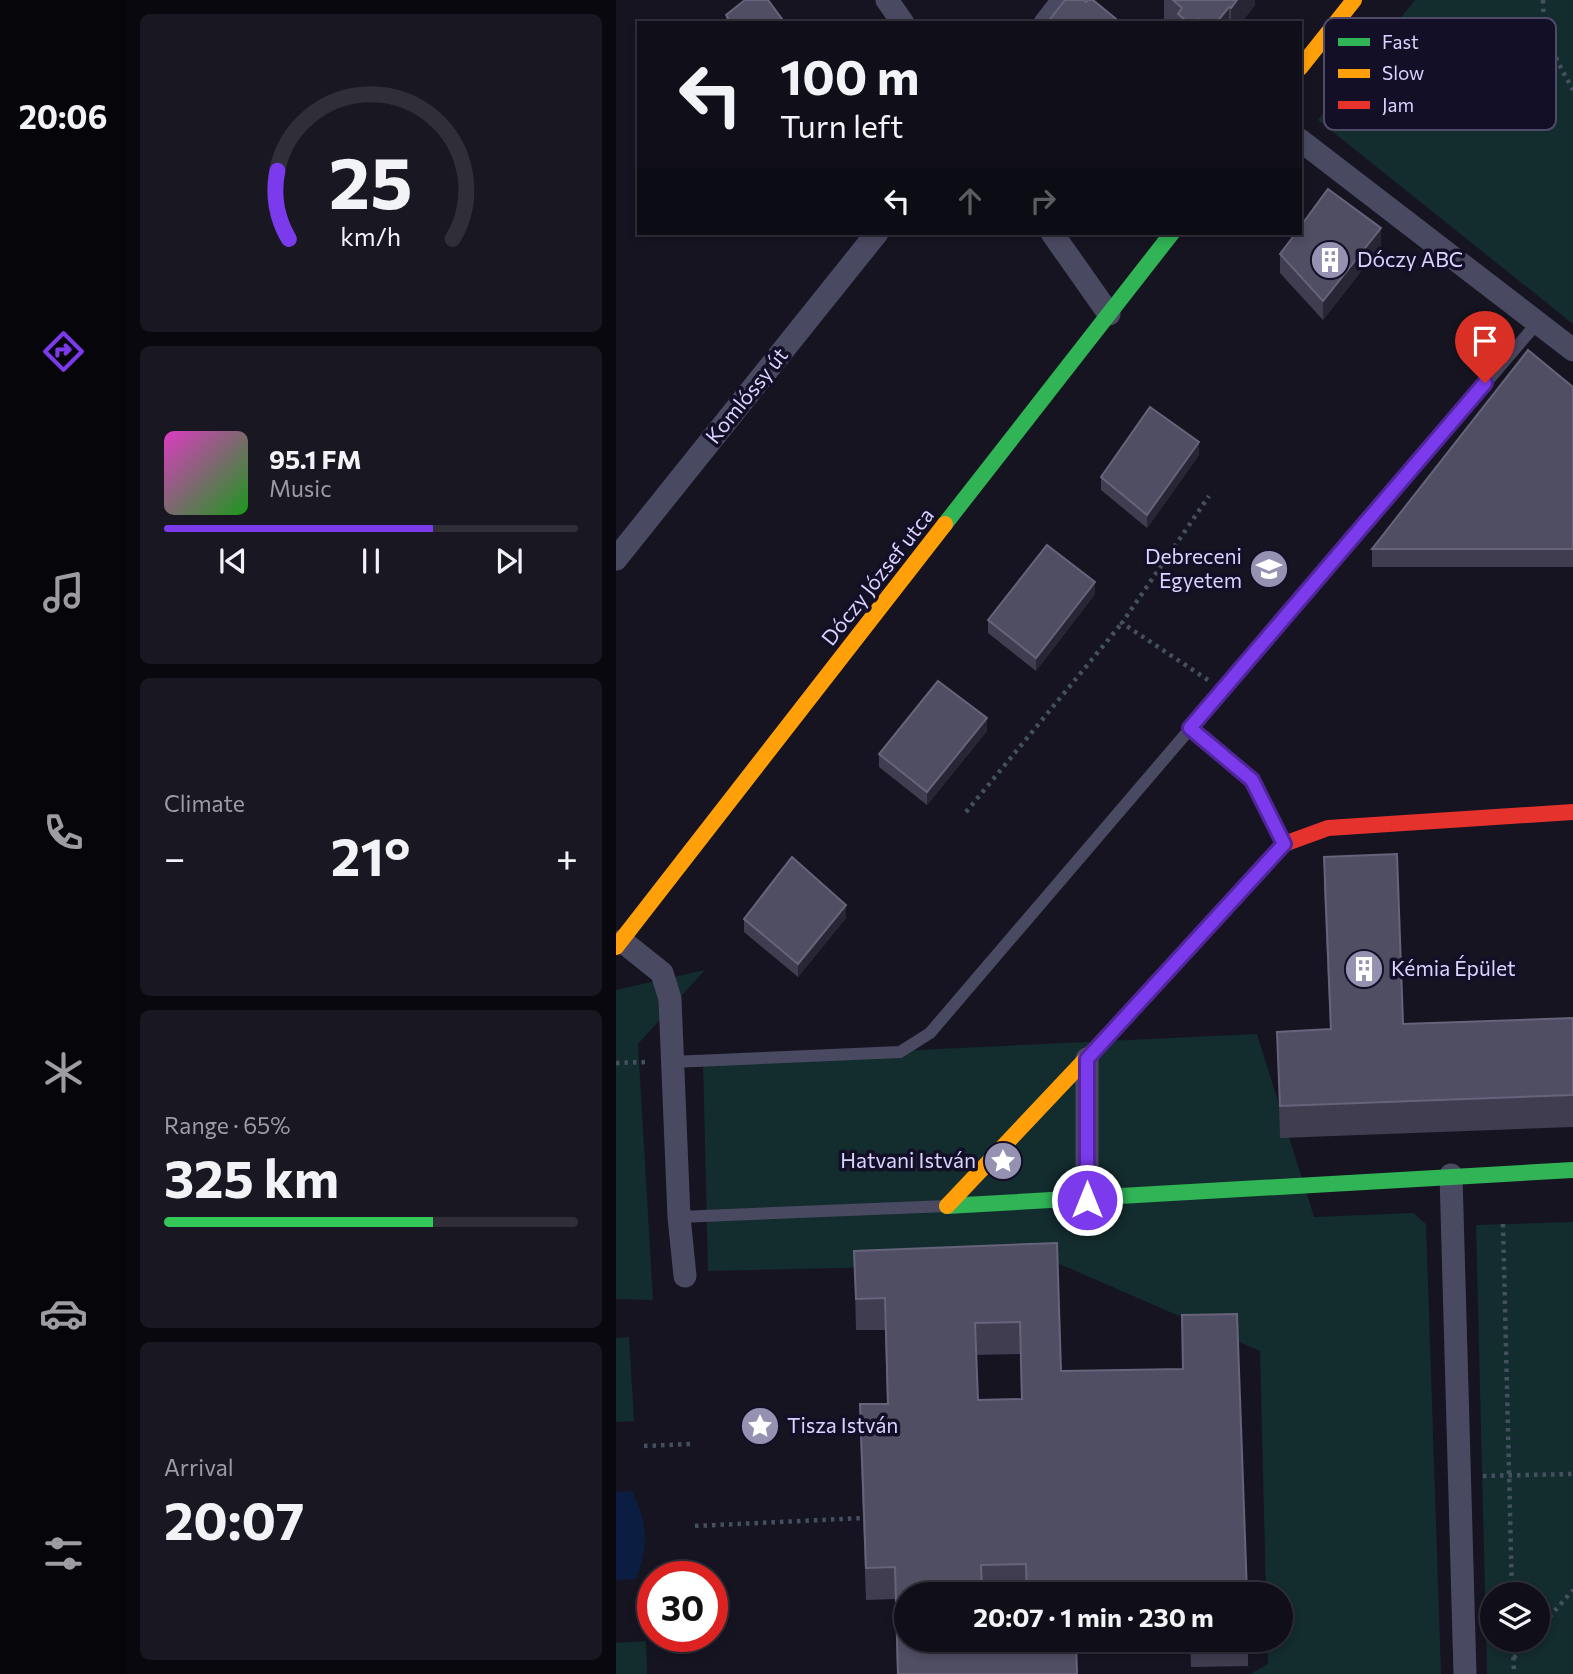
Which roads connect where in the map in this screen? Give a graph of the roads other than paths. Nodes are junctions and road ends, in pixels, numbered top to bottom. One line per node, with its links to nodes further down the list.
1 (887, 0): 5 (street)
2 (1063, 0): 6 (street)
3 (1354, 0): 4 (street)
4 (1340, 18)
5 (902, 21)
6 (1047, 21)
7 (1324, 38): 8 (street)
8 (1302, 65)
9 (1302, 142): 14 (street)
10 (875, 235): 16 (street, Komlóssy út)
11 (1053, 235): 13 (street)
12 (1170, 235): 13 (street, Dóczy József utca)
13 (1109, 314): 20 (street, Dóczy József utca)
14 (1538, 322): 15 (street); 17 (lane)
15 (1573, 350)
16 (616, 559)
17 (1190, 728): 19 (lane); 22 (lane)
18 (1573, 812): 19 (street)
19 (1284, 844): 21 (street)
20 (619, 944): 22 (street)
21 (1087, 1059): 25 (street); 26 (street)
22 (672, 1062): 27 (street)
23 (1573, 1170): 24 (street)
24 (1451, 1175): 25 (street); 29 (street)
25 (1087, 1200): 26 (street)
26 (947, 1206): 27 (lane)
27 (679, 1217): 28 (street)
28 (685, 1276)
29 (1465, 1674)

